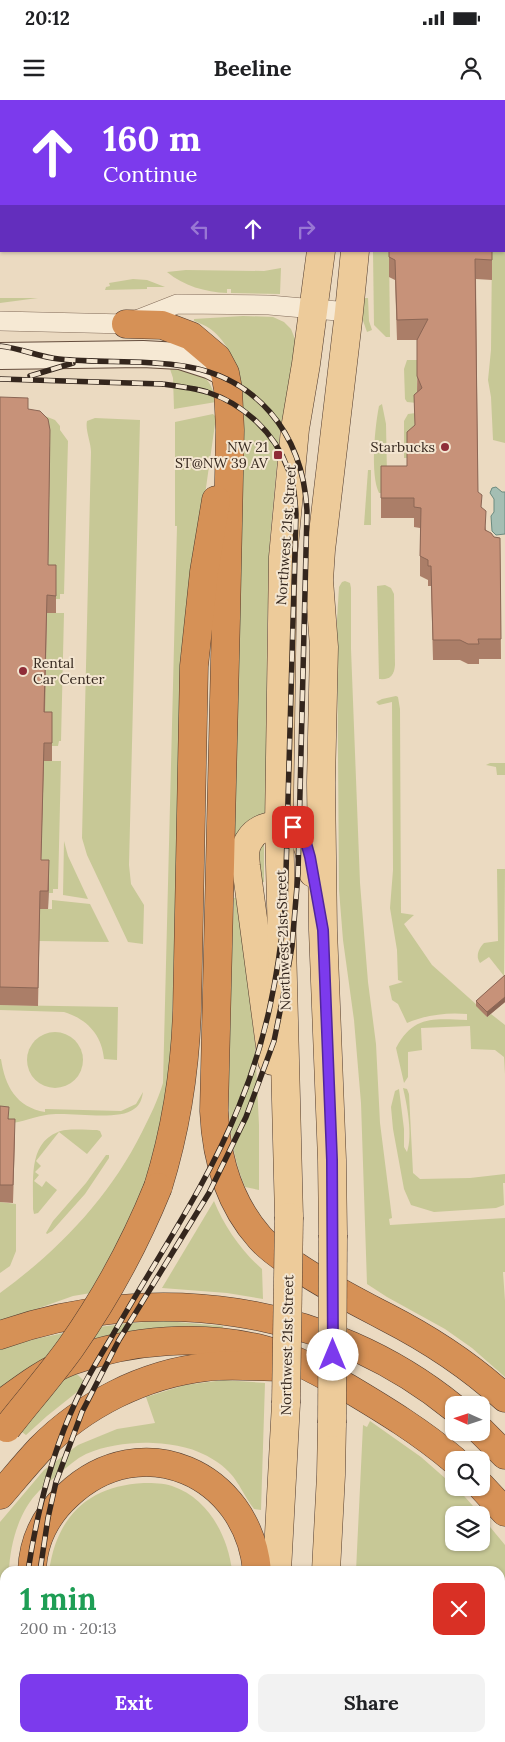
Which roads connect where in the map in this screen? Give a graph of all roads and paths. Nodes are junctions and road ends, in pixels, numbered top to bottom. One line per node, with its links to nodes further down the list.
1 (321, 252): 3 (main road, Northwest 21st Street)
2 (355, 252): 4 (main road)
3 (313, 309): 4 (street); 6 (street); 10 (main road, Northwest 21st Street)
4 (349, 312): 11 (main road)
5 (0, 321): 6 (street)
6 (126, 324): 8 (highway)
7 (0, 356): 8 (street)
8 (225, 373): 9 (highway)
9 (229, 453): 14 (highway); 16 (highway, bridge)
10 (279, 825): 11 (main road); 25 (main road, Northwest 21st Street, bridge)
11 (323, 930): 26 (main road, bridge)
12 (0, 1335): 15 (highway)
13 (309, 1366): 16 (highway); 18 (highway); 20 (highway)
14 (505, 1398)
15 (445, 1402)
16 (2, 1424)
17 (490, 1440): 19 (highway)
18 (445, 1453)
19 (505, 1455)
20 (0, 1495)
21 (490, 1496): 22 (highway)
22 (505, 1512)
23 (33, 1566): 24 (highway)
24 (256, 1566)
25 (277, 1566)
26 (326, 1566)

